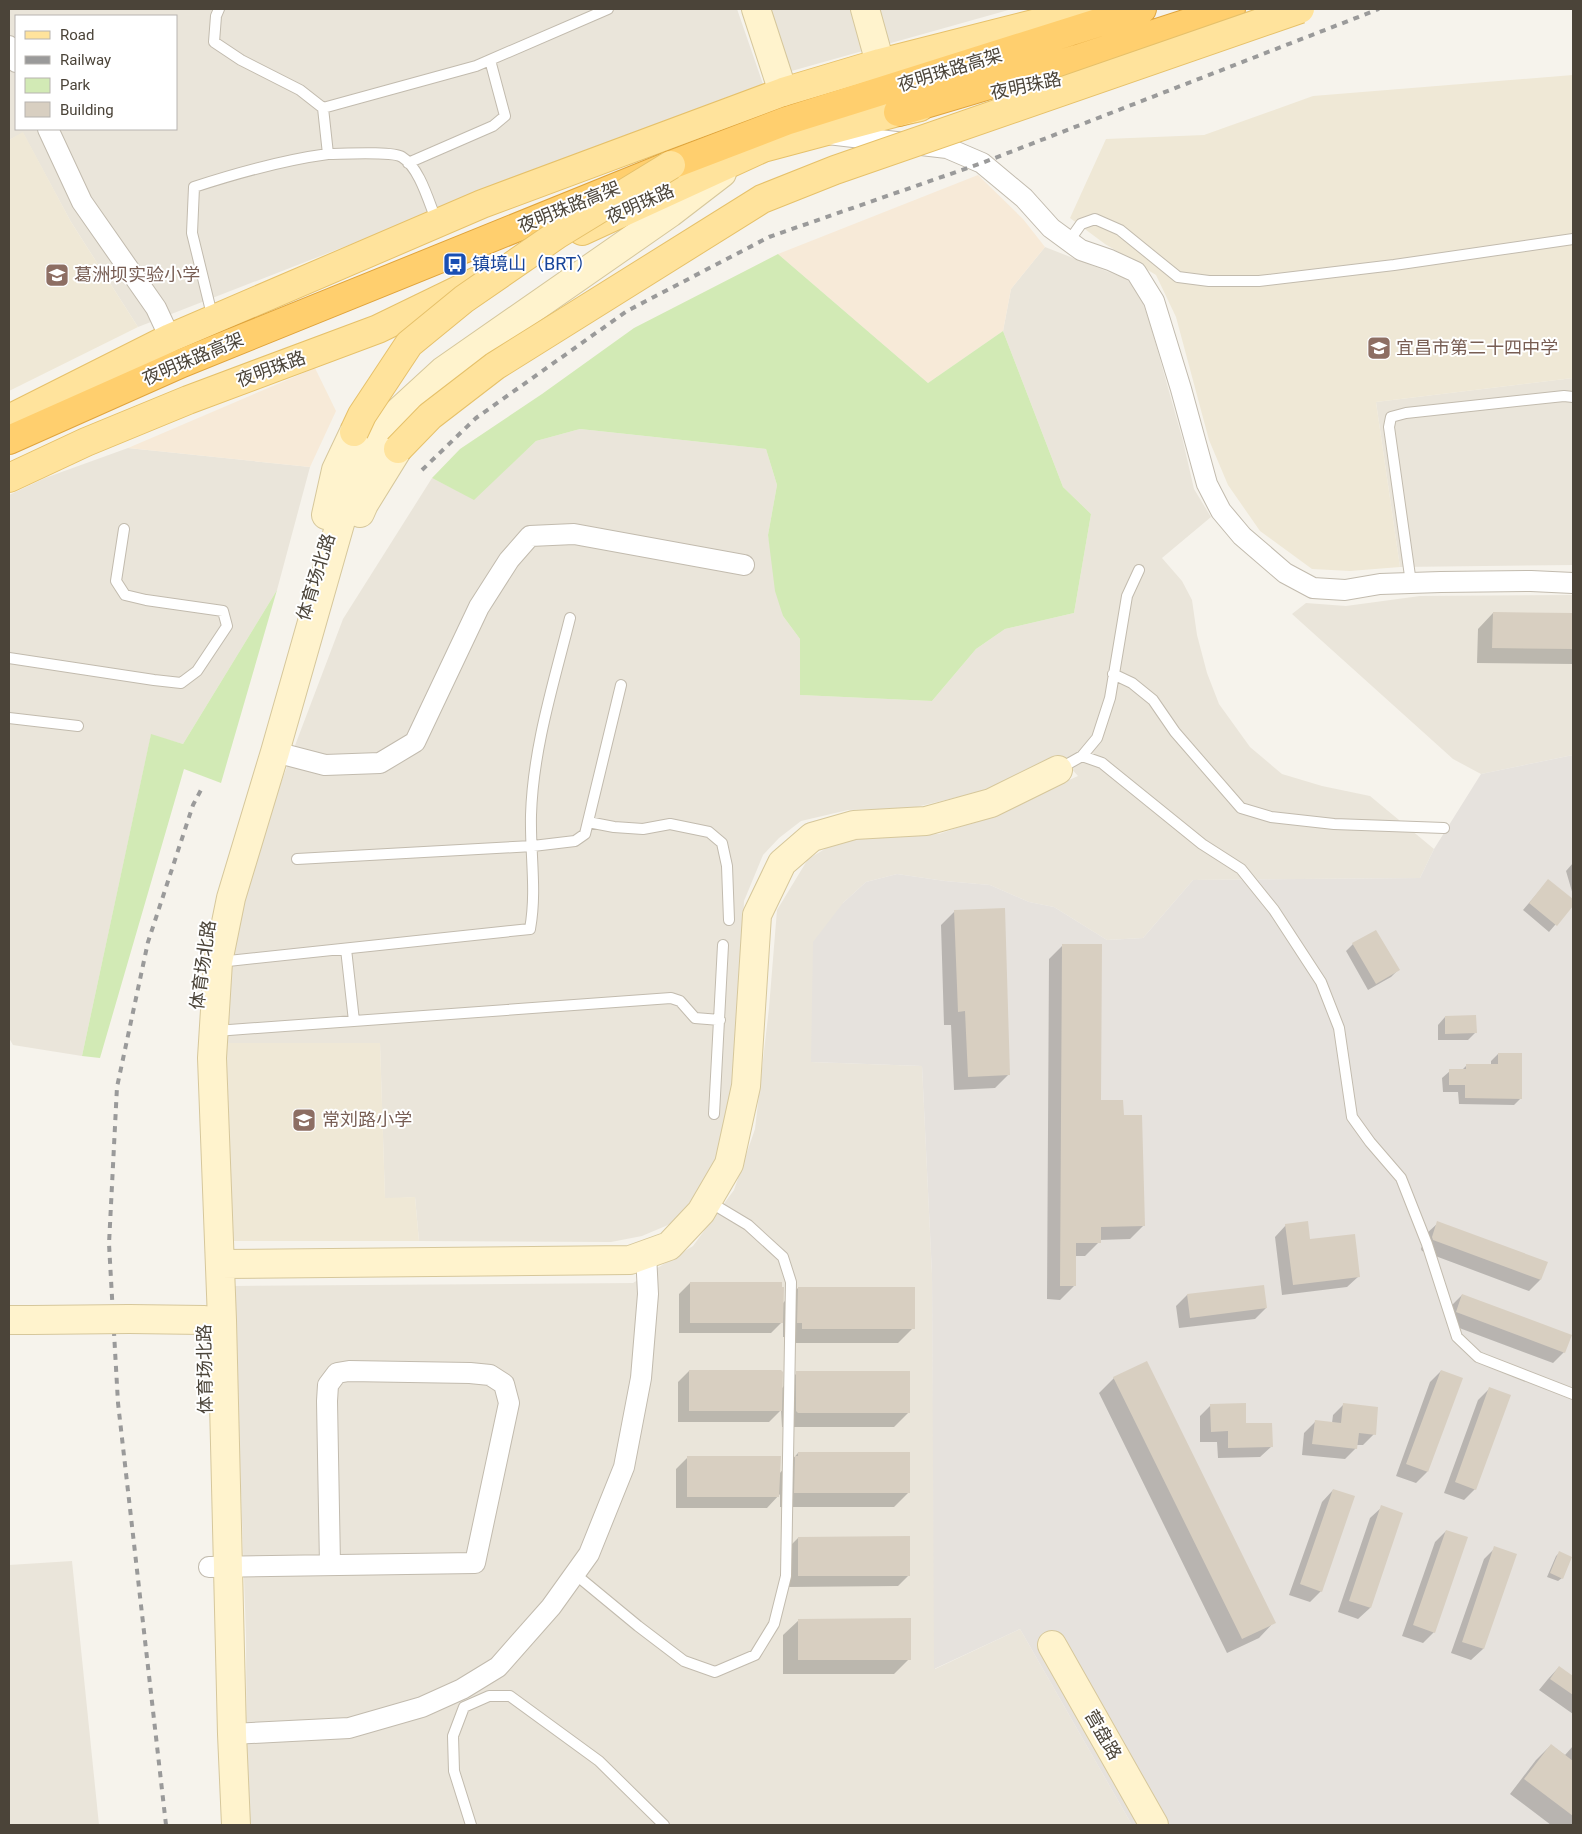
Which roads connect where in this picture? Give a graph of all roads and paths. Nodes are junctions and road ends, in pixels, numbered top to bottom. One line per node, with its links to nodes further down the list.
1 (220, 9): 14 (lane)
2 (608, 9): 11 (lane)
3 (756, 9): 13 (main road)
4 (865, 9): 12 (main road)
5 (1142, 9): 21 (highway, 夜明珠路高架)
6 (1231, 9): 15 (highway, 夜明珠路高架)
7 (1299, 9): 15 (main road, 夜明珠路); 44 (main road, bridge)
8 (1071, 11): 12 (main road)
9 (9, 46): 10 (street)
10 (15, 60)
11 (490, 60): 14 (lane); 20 (lane)
12 (880, 63): 13 (main road)
13 (784, 92): 23 (main road)
14 (323, 108): 18 (lane)
15 (898, 112): 17 (main road, 夜明珠路)
16 (48, 130): 28 (street)
17 (819, 133): 19 (main road, 夜明珠路); 25 (street)
18 (328, 154): 20 (lane); 27 (lane)
19 (740, 159): 22 (main road, 夜明珠路); 26 (main road)
20 (408, 163): 23 (lane)
21 (671, 165): 31 (highway, 夜明珠路高架, bridge); 44 (main road, bridge)
22 (612, 217): 26 (main road); 32 (main road, 夜明珠路)
23 (437, 223): 27 (main road)
24 (1573, 239): 25 (lane)
25 (1069, 242): 36 (street)
26 (611, 250): 44 (main road, 体育场北路)
27 (213, 320): 28 (main road)
28 (170, 338): 30 (main road)
29 (1573, 397): 36 (lane)
30 (9, 419)
31 (9, 440)
32 (9, 478)
33 (124, 529): 39 (lane)
34 (744, 565): 44 (street)
35 (1140, 570): 40 (lane)
36 (1411, 583): 37 (street)
37 (1573, 583)
38 (570, 618): 49 (lane)
39 (9, 658)
40 (1113, 674): 45 (lane); 48 (lane)
41 (621, 685): 47 (lane)
42 (9, 718): 43 (lane)
43 (78, 726)
44 (270, 751): 54 (main road, 体育场北路); 63 (main road, 体育场北路)
45 (1082, 756): 46 (lane); 64 (lane)
46 (1058, 770): 59 (main road)
47 (588, 822): 49 (lane); 51 (lane)
48 (1444, 828)
49 (533, 846): 50 (lane); 53 (lane)
50 (296, 859)
51 (729, 920)
52 (723, 945): 55 (lane)
53 (346, 949): 54 (lane); 56 (lane)
54 (218, 962): 57 (main road, 体育场北路)
55 (720, 1020): 56 (lane); 58 (lane)
56 (354, 1021): 57 (lane)
57 (212, 1031): 61 (main road, 体育场北路)
58 (714, 1114)
59 (708, 1201): 60 (main road); 67 (lane)
60 (646, 1254): 61 (main road); 67 (street)
61 (220, 1264): 66 (main road, 体育场北路)
62 (20, 1320): 63 (main road, bridge)
63 (204, 1320): 66 (main road, 体育场北路)
64 (1573, 1394)
65 (330, 1565): 65 (street); 66 (street)
66 (218, 1567): 69 (main road, 体育场北路); 70 (main road, 体育场北路)
67 (575, 1574): 69 (street)
68 (1052, 1645): 74 (main road, 营盘路)
69 (232, 1734): 71 (main road, 体育场北路)
70 (218, 1825)
71 (236, 1825)
72 (472, 1825): 73 (lane)
73 (664, 1825)
74 (1154, 1825)

